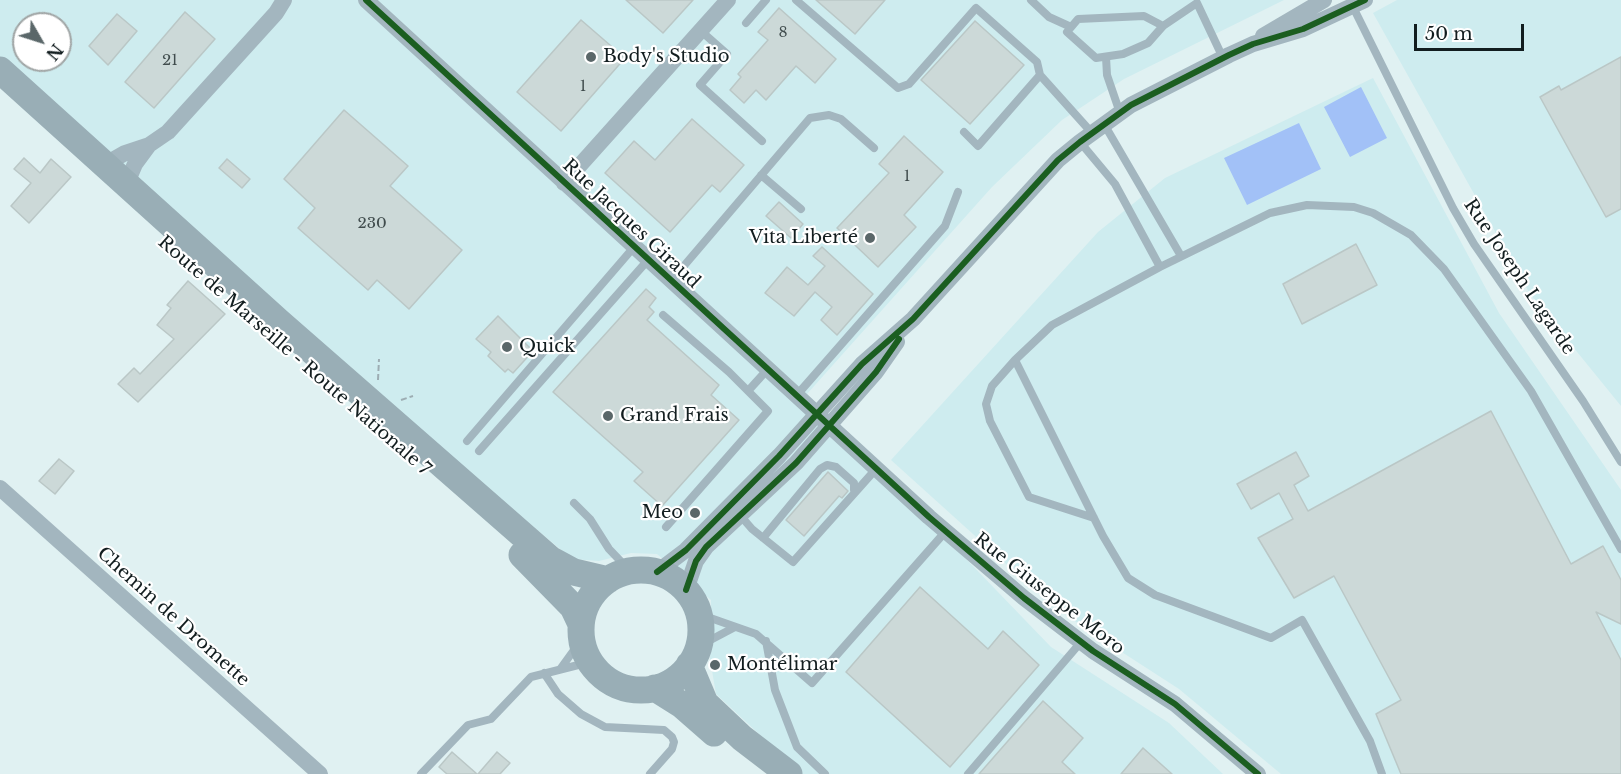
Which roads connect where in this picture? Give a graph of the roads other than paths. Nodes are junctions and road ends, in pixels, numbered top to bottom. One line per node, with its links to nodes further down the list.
1 (284, 0): 24 (street)
2 (366, 0): 28 (street, Rue Jacques Giraud)
3 (728, 0): 13 (street)
4 (766, 0): 10 (lane)
5 (796, 0): 18 (lane)
6 (1031, 0): 12 (lane)
7 (1324, 0): 14 (street)
8 (1198, 1): 11 (lane); 16 (lane)
9 (1353, 2): 14 (street); 46 (lane, Rue Joseph Lagarde)
10 (746, 23)
11 (1163, 26): 12 (lane); 15 (lane)
12 (1071, 27): 15 (lane)
13 (701, 31): 23 (lane); 28 (street)
14 (1253, 44): 16 (street)
15 (1107, 57): 20 (lane)
16 (1223, 58): 20 (street)
17 (0, 70): 26 (main road, Route de Marseille - Route Nationale 7)
18 (1040, 75): 21 (lane); 22 (lane)
19 (0, 94): 61 (main road, Route de Marseille - Route Nationale 7)
20 (1120, 113): 22 (street)
21 (964, 132)
22 (1092, 133): 33 (lane); 35 (lane); 38 (street)
23 (762, 141)
24 (149, 145): 26 (street); 29 (street)
25 (874, 148): 27 (lane)
26 (104, 165): 29 (main road, Route de Marseille - Route Nationale 7)
27 (761, 175): 31 (lane); 36 (lane)
28 (564, 183): 32 (street, Rue Jacques Giraud)
29 (126, 185): 57 (main road, Route de Marseille - Route Nationale 7)
30 (958, 192): 42 (lane)
31 (801, 209)
32 (634, 247): 34 (street, Rue Jacques Giraud); 44 (lane)
33 (1181, 256): 35 (lane); 56 (lane)
34 (648, 260): 36 (street, Rue Jacques Giraud); 45 (lane)
35 (1160, 267): 39 (lane)
36 (671, 281): 40 (street, Rue Jacques Giraud)
37 (663, 315): 41 (lane)
38 (913, 319): 43 (street); 43 (street)
39 (1015, 360): 52 (lane); 52 (lane)
40 (767, 370): 41 (lane); 42 (street, Rue Jacques Giraud)
41 (748, 391): 53 (lane)
42 (796, 396): 43 (street, Rue Jacques Giraud)
43 (823, 421): 47 (street, Rue Giuseppe Moro); 51 (street); 57 (street)
44 (467, 441)
45 (479, 451)
46 (1621, 462)
47 (876, 469): 49 (lane); 54 (street, Rue Giuseppe Moro)
48 (0, 488): 68 (street, Chemin de Dromette)
49 (854, 490): 55 (lane); 55 (lane)
50 (574, 503): 57 (lane)
51 (739, 513): 55 (lane); 58 (street)
52 (1094, 518): 76 (lane)
53 (666, 527)
54 (946, 531): 62 (lane); 63 (street, Rue Giuseppe Moro)
55 (763, 538)
56 (1621, 549)
57 (632, 574): 58 (main road); 61 (main road)
58 (686, 590): 59 (main road)
59 (699, 614): 60 (lane); 64 (main road)
60 (735, 627): 62 (lane); 64 (lane)
61 (584, 641): 65 (lane); 65 (lane); 67 (main road)
62 (766, 641): 73 (lane)
63 (1081, 642): 74 (lane); 75 (street, Rue Giuseppe Moro)
64 (694, 656): 67 (main road); 72 (main road)
65 (561, 668): 66 (lane)
66 (544, 673): 69 (lane); 70 (lane)
67 (655, 688): 71 (main road)
68 (320, 774)
69 (421, 774)
70 (650, 774)
71 (759, 774)
72 (789, 774)
73 (825, 774)
74 (968, 774)
75 (1258, 774)
76 (1382, 774)

